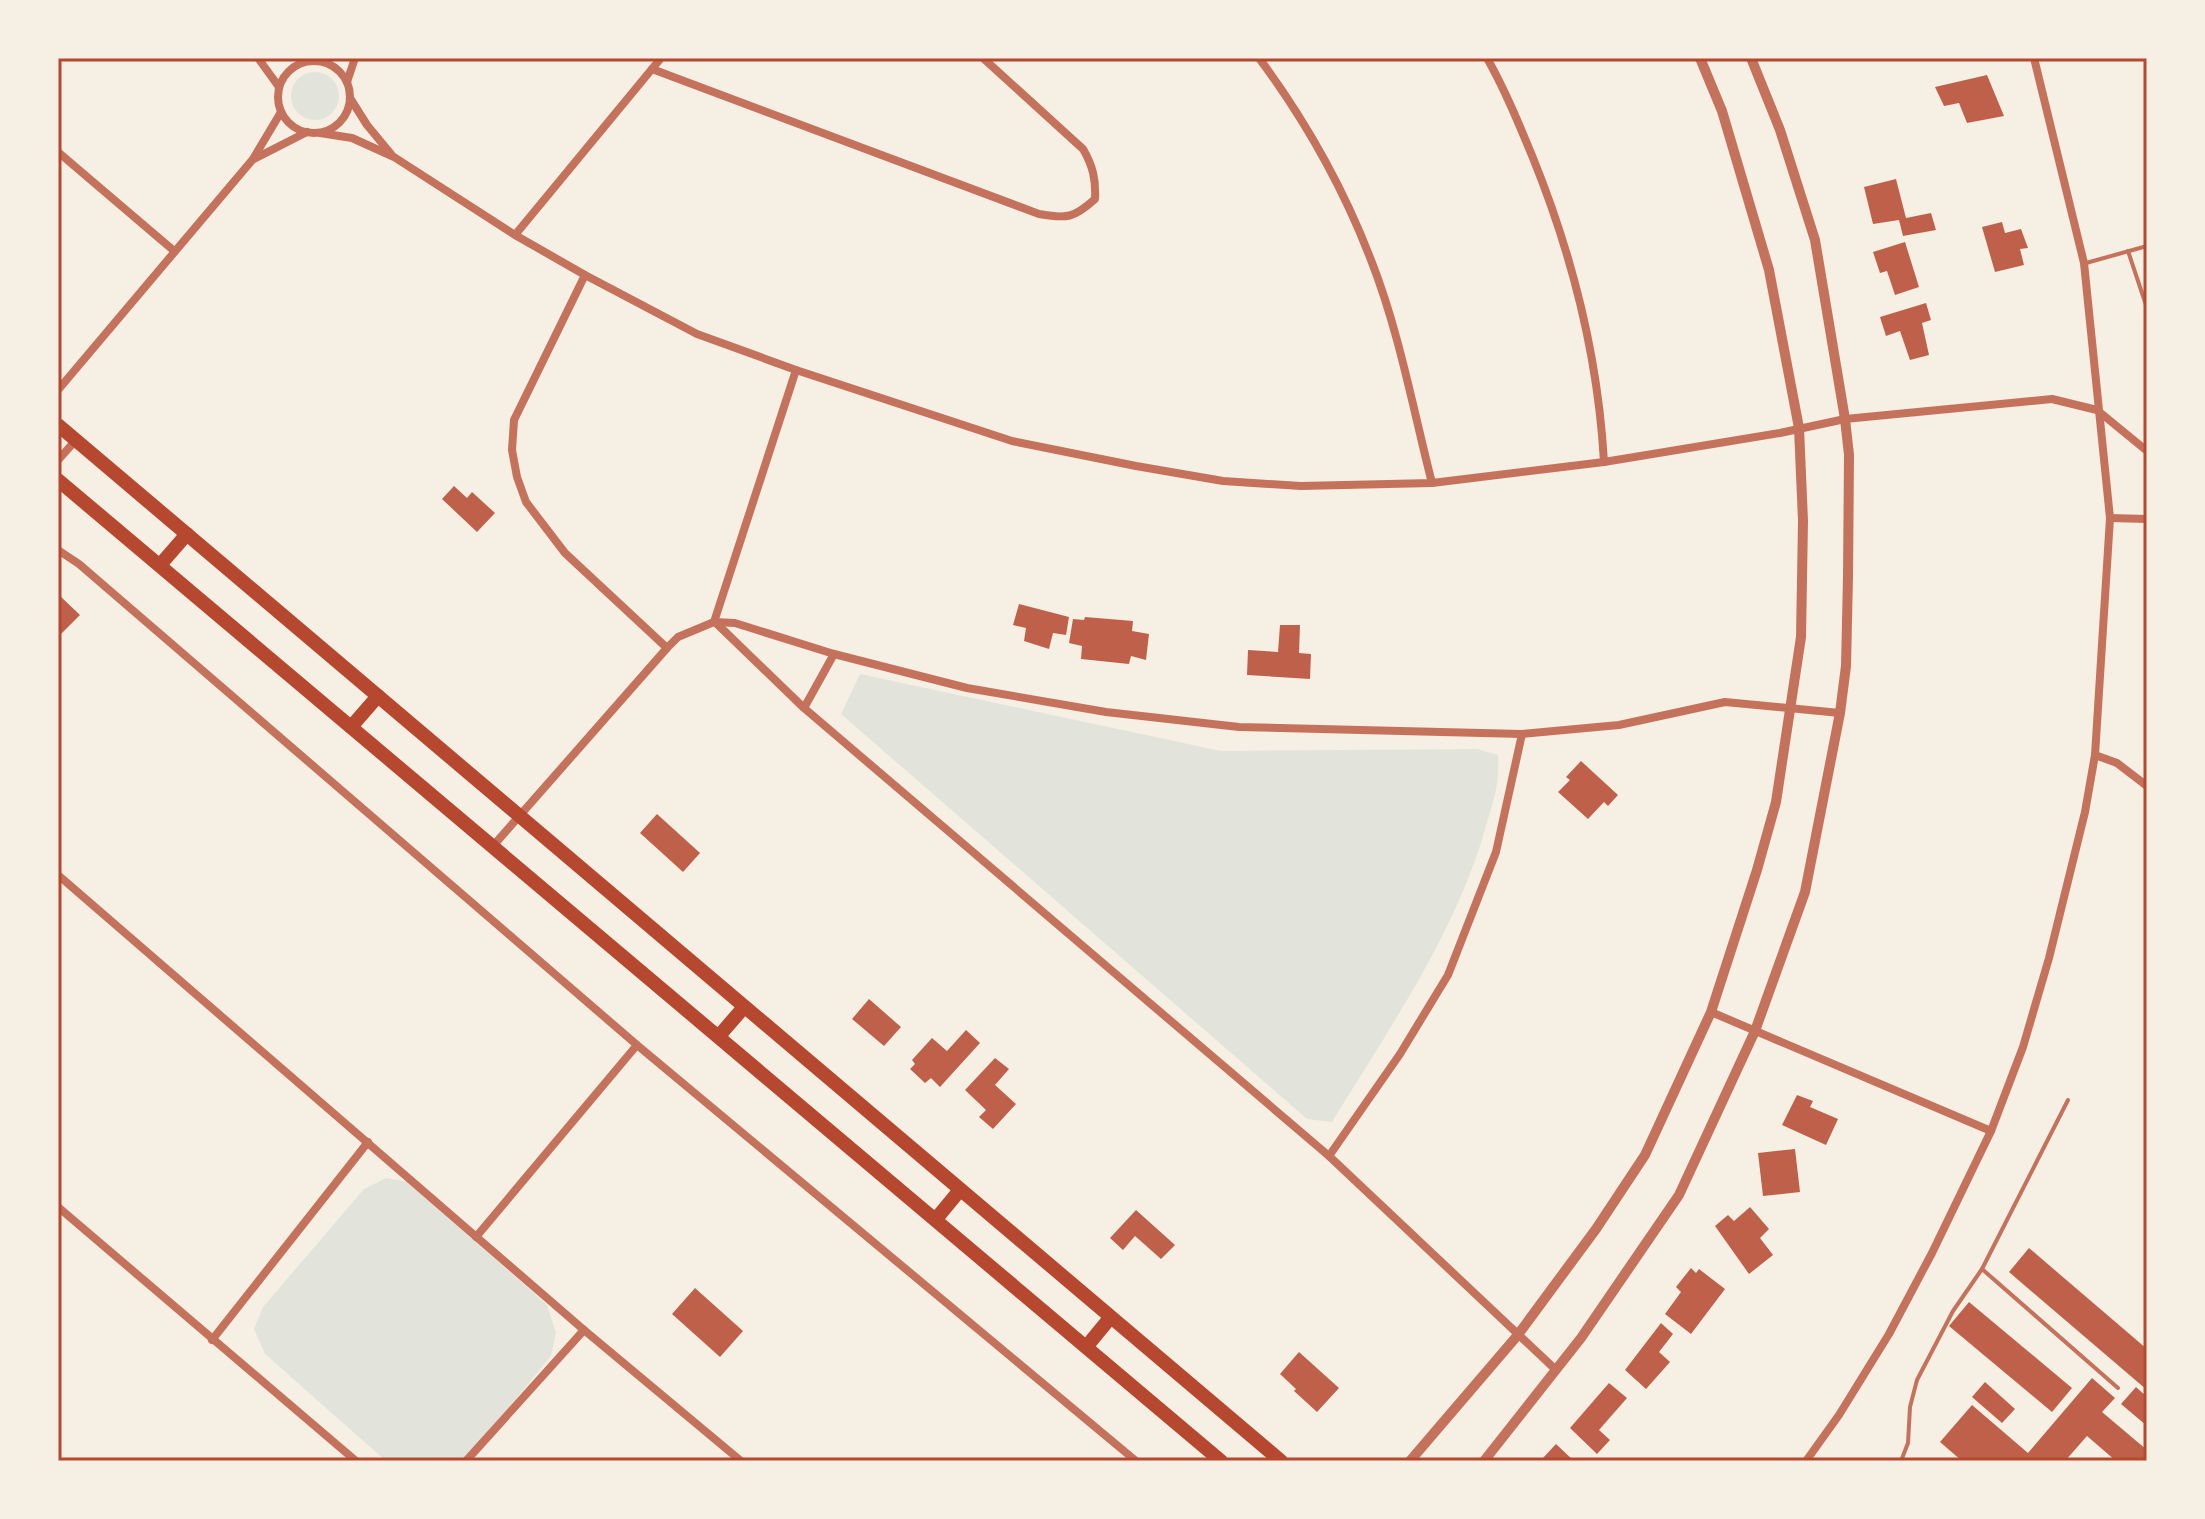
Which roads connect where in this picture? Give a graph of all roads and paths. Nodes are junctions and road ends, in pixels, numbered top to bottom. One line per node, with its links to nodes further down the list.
1 (258, 58): 15 (street)
2 (288, 58): 12 (street)
3 (355, 58): 14 (street)
4 (661, 58): 13 (street)
5 (983, 58): 13 (street)
6 (1259, 58): 41 (street)
7 (1487, 58): 39 (street)
8 (1700, 58): 35 (street)
9 (1751, 58): 33 (street)
10 (2034, 58): 27 (street)
11 (318, 60): 12 (street); 14 (street)
12 (301, 63): 15 (street)
13 (652, 69): 23 (street)
14 (347, 82): 16 (street)
15 (279, 87): 17 (street)
16 (350, 98): 19 (street); 21 (street)
17 (281, 112): 18 (street); 22 (street)
18 (307, 132): 19 (street); 22 (street)
19 (320, 133): 21 (street)
20 (58, 152): 25 (street)
21 (394, 157): 23 (street)
22 (253, 159): 25 (street)
23 (515, 235): 28 (street)
24 (2147, 246): 26 (lane)
25 (173, 250): 31 (street)
26 (2128, 251): 27 (lane); 29 (lane)
27 (2084, 263): 32 (street)
28 (585, 275): 30 (street); 48 (street)
29 (2147, 308)
30 (796, 370): 41 (street); 47 (street)
31 (58, 390)
32 (2097, 410): 33 (street); 37 (street); 42 (street)
33 (1845, 419): 35 (street); 53 (street)
34 (58, 425): 36 (highway)
35 (1799, 428): 39 (street); 52 (street)
36 (76, 440): 38 (street); 44 (highway)
37 (2147, 451)
38 (58, 460)
39 (1604, 462): 41 (street)
40 (58, 480): 46 (highway)
41 (1432, 483)
42 (2110, 518): 43 (street); 56 (street)
43 (2147, 519)
44 (187, 534): 46 (highway); 50 (highway)
45 (58, 550): 65 (street)
46 (160, 565): 54 (highway)
47 (714, 622): 48 (street); 49 (street); 51 (street)
48 (667, 648): 58 (street)
49 (834, 654): 51 (street); 55 (street)
50 (378, 696): 54 (highway); 58 (highway)
51 (804, 708): 69 (street)
52 (1790, 709): 53 (street); 55 (street); 62 (street)
53 (1840, 713): 63 (street)
54 (351, 727): 59 (highway)
55 (1522, 734): 69 (street)
56 (2095, 755): 57 (street); 67 (street)
57 (2147, 786)
58 (519, 816): 59 (street); 61 (highway)
59 (493, 846): 64 (highway)
60 (58, 875): 68 (street)
61 (744, 1007): 64 (highway); 70 (highway)
62 (1711, 1012): 63 (street); 77 (street)
63 (1755, 1031): 67 (street); 80 (street)
64 (719, 1036): 72 (highway)
65 (637, 1045): 73 (street); 85 (street)
66 (2068, 1100): 74 (lane)
67 (1991, 1131): 90 (street)
68 (368, 1142): 73 (street); 78 (street)
69 (1329, 1156): 77 (street)
70 (960, 1190): 72 (highway); 75 (highway)
71 (58, 1207): 78 (street)
72 (936, 1219): 79 (highway)
73 (476, 1237): 76 (street)
74 (1982, 1269): 81 (lane); 91 (lane)
75 (1110, 1318): 79 (highway); 87 (highway)
76 (584, 1330): 83 (street); 84 (street)
77 (1517, 1336): 80 (street); 88 (street)
78 (212, 1340): 82 (street)
79 (1087, 1346): 86 (highway)
80 (1556, 1370): 89 (street)
81 (2118, 1388)
82 (356, 1461)
83 (466, 1461)
84 (741, 1461)
85 (1136, 1461)
86 (1221, 1461)
87 (1281, 1461)
88 (1410, 1461)
89 (1484, 1461)
90 (1806, 1461)
91 (1901, 1461)

